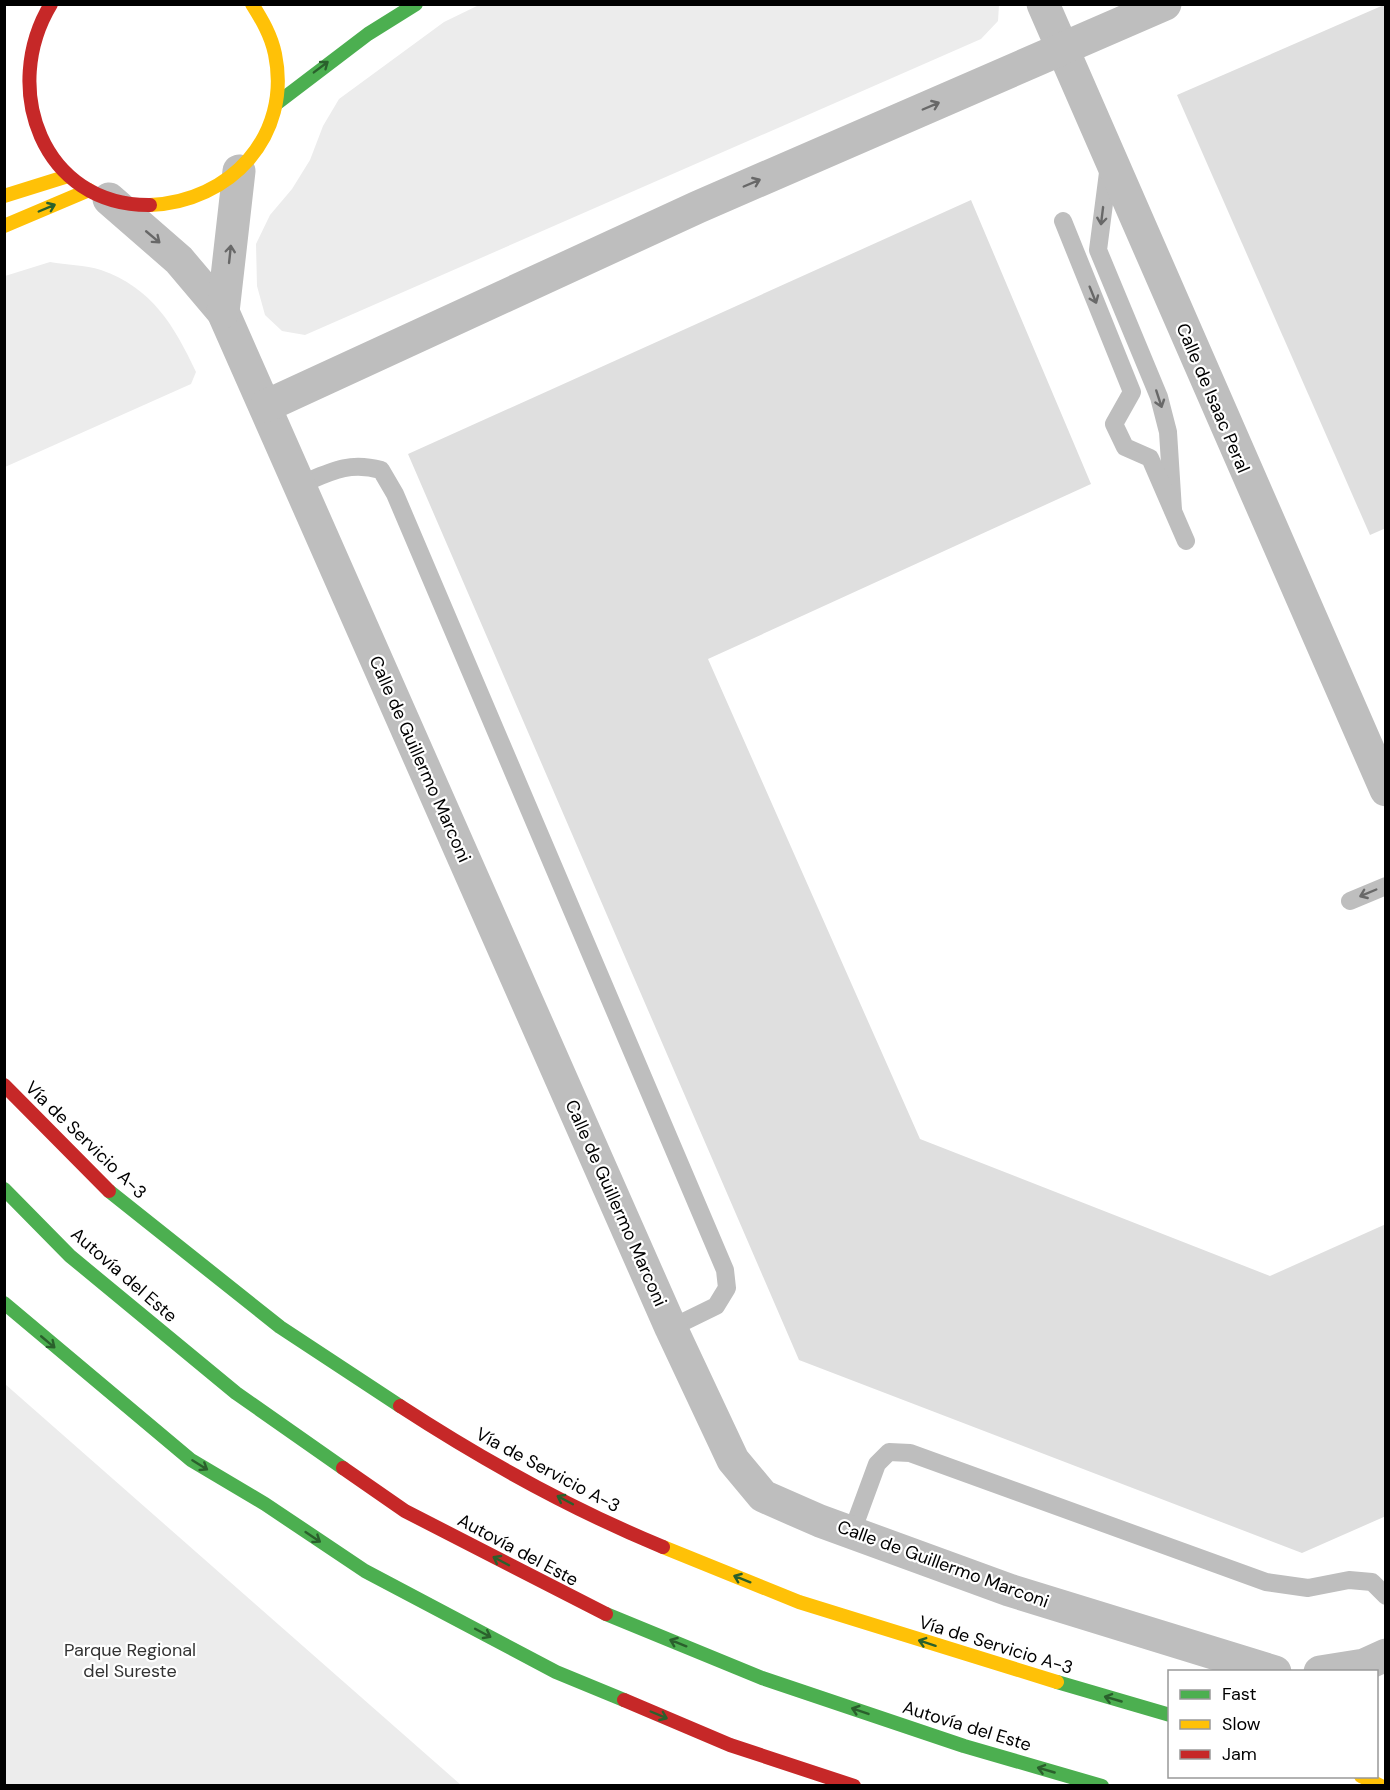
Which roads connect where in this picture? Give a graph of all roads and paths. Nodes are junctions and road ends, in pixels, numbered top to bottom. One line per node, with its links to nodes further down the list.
1 (252, 4): 7 (main road)
2 (417, 4): 7 (main road, one-way to 2)
3 (1043, 4): 6 (street, Calle de Isaac Peral)
4 (1165, 4): 6 (street)
5 (45, 9): 10 (main road)
6 (1063, 50): 8 (street, Calle de Isaac Peral); 16 (street, one-way to 6)
7 (276, 104): 9 (main road)
8 (1110, 158): 18 (lane, one-way to 18); 20 (street, Calle de Isaac Peral)
9 (239, 171): 11 (main road); 15 (street, one-way to 9)
10 (68, 176): 11 (main road); 12 (main road)
11 (99, 195): 14 (main road, one-way to 11); 15 (street, Calle de Guillermo Marconi, one-way to 15)
12 (4, 196)
13 (1063, 221): 18 (lane, one-way to 18)
14 (4, 226)
15 (223, 312): 16 (street, Calle de Guillermo Marconi)
16 (266, 406): 17 (street, Calle de Guillermo Marconi)
17 (299, 485): 26 (street, Calle de Guillermo Marconi); 26 (lane)
18 (1173, 510): 19 (lane)
19 (1186, 541)
20 (1386, 790)
21 (1386, 886): 22 (lane, one-way to 22)
22 (1350, 901)
23 (4, 1085): 32 (main road, Vía de Servicio A-3, one-way to 23)
24 (4, 1189): 35 (main road, Autovía del Este, one-way to 24)
25 (4, 1303): 34 (main road, one-way to 34)
26 (671, 1328): 27 (street, Calle de Guillermo Marconi)
27 (852, 1532): 28 (lane); 30 (street, Calle de Guillermo Marconi)
28 (1386, 1596)
29 (1386, 1655): 31 (street)
30 (1272, 1670)
31 (1327, 1670)
32 (1168, 1715)
33 (1365, 1778): 36 (main road)
34 (854, 1785)
35 (1102, 1785)
36 (1381, 1785)

